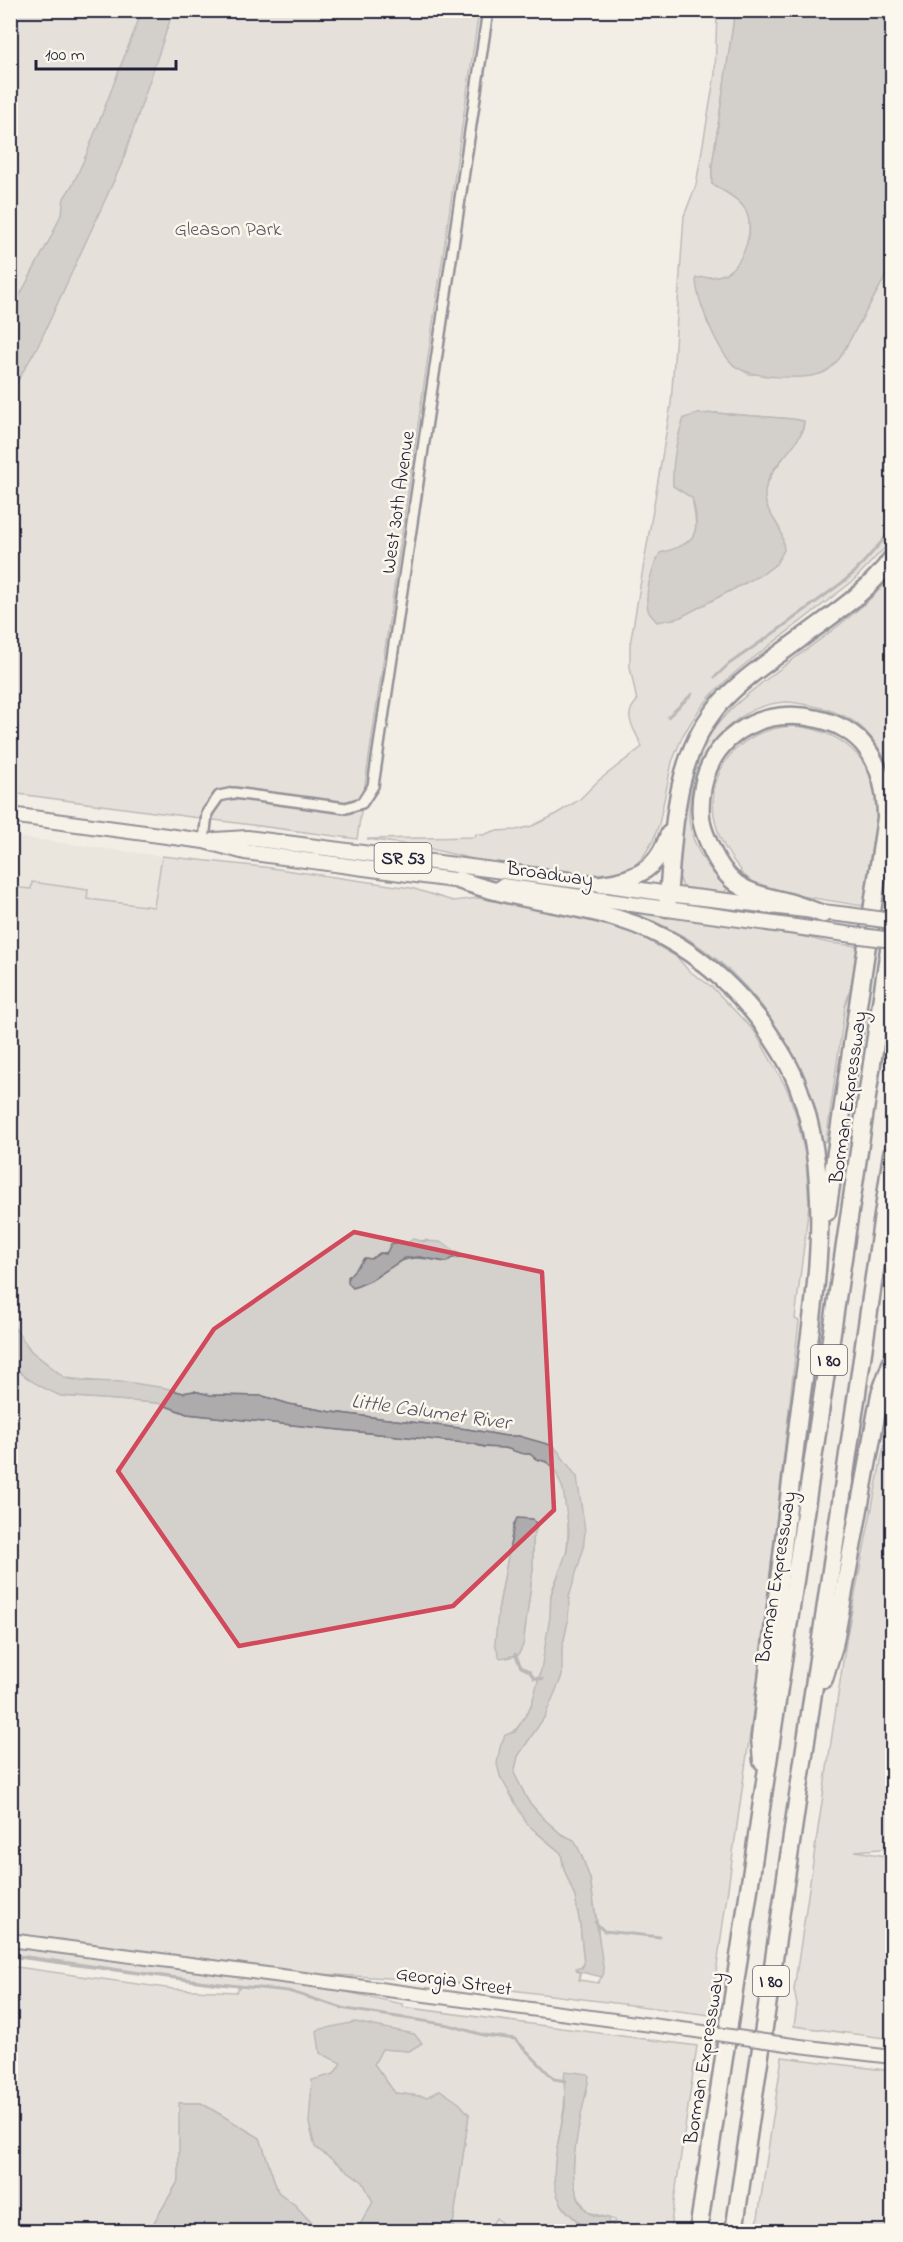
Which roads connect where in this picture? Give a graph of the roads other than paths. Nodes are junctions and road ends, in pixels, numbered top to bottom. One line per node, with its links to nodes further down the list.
1 (488, 10): 5 (street, West 30th Avenue)
2 (892, 558): 3 (highway)
3 (677, 805): 7 (highway); 8 (highway)
4 (10, 815): 5 (main road, Broadway / SR 53)
5 (204, 840): 6 (main road, Broadway / SR 53); 7 (main road, Broadway / SR 53)
6 (458, 880): 8 (main road, Broadway / SR 53); 14 (highway)
7 (602, 884): 8 (main road, Broadway / SR 53)
8 (668, 901): 9 (main road, Broadway / SR 53); 12 (main road, Broadway / SR 53, bridge)
9 (823, 914): 10 (main road, Broadway / SR 53, bridge); 14 (highway)
10 (892, 921)
11 (892, 929): 17 (highway, Borman Expressway / I 80)
12 (892, 940)
13 (892, 1154): 16 (highway, I 80)
14 (814, 1298): 17 (highway)
15 (892, 1361): 16 (highway)
16 (808, 1731): 21 (highway, I 80)
17 (764, 1790): 20 (highway, Borman Expressway / I 80)
18 (10, 1940): 19 (street, Georgia Street, bridge)
19 (892, 2057)
20 (698, 2232)
21 (734, 2232)

